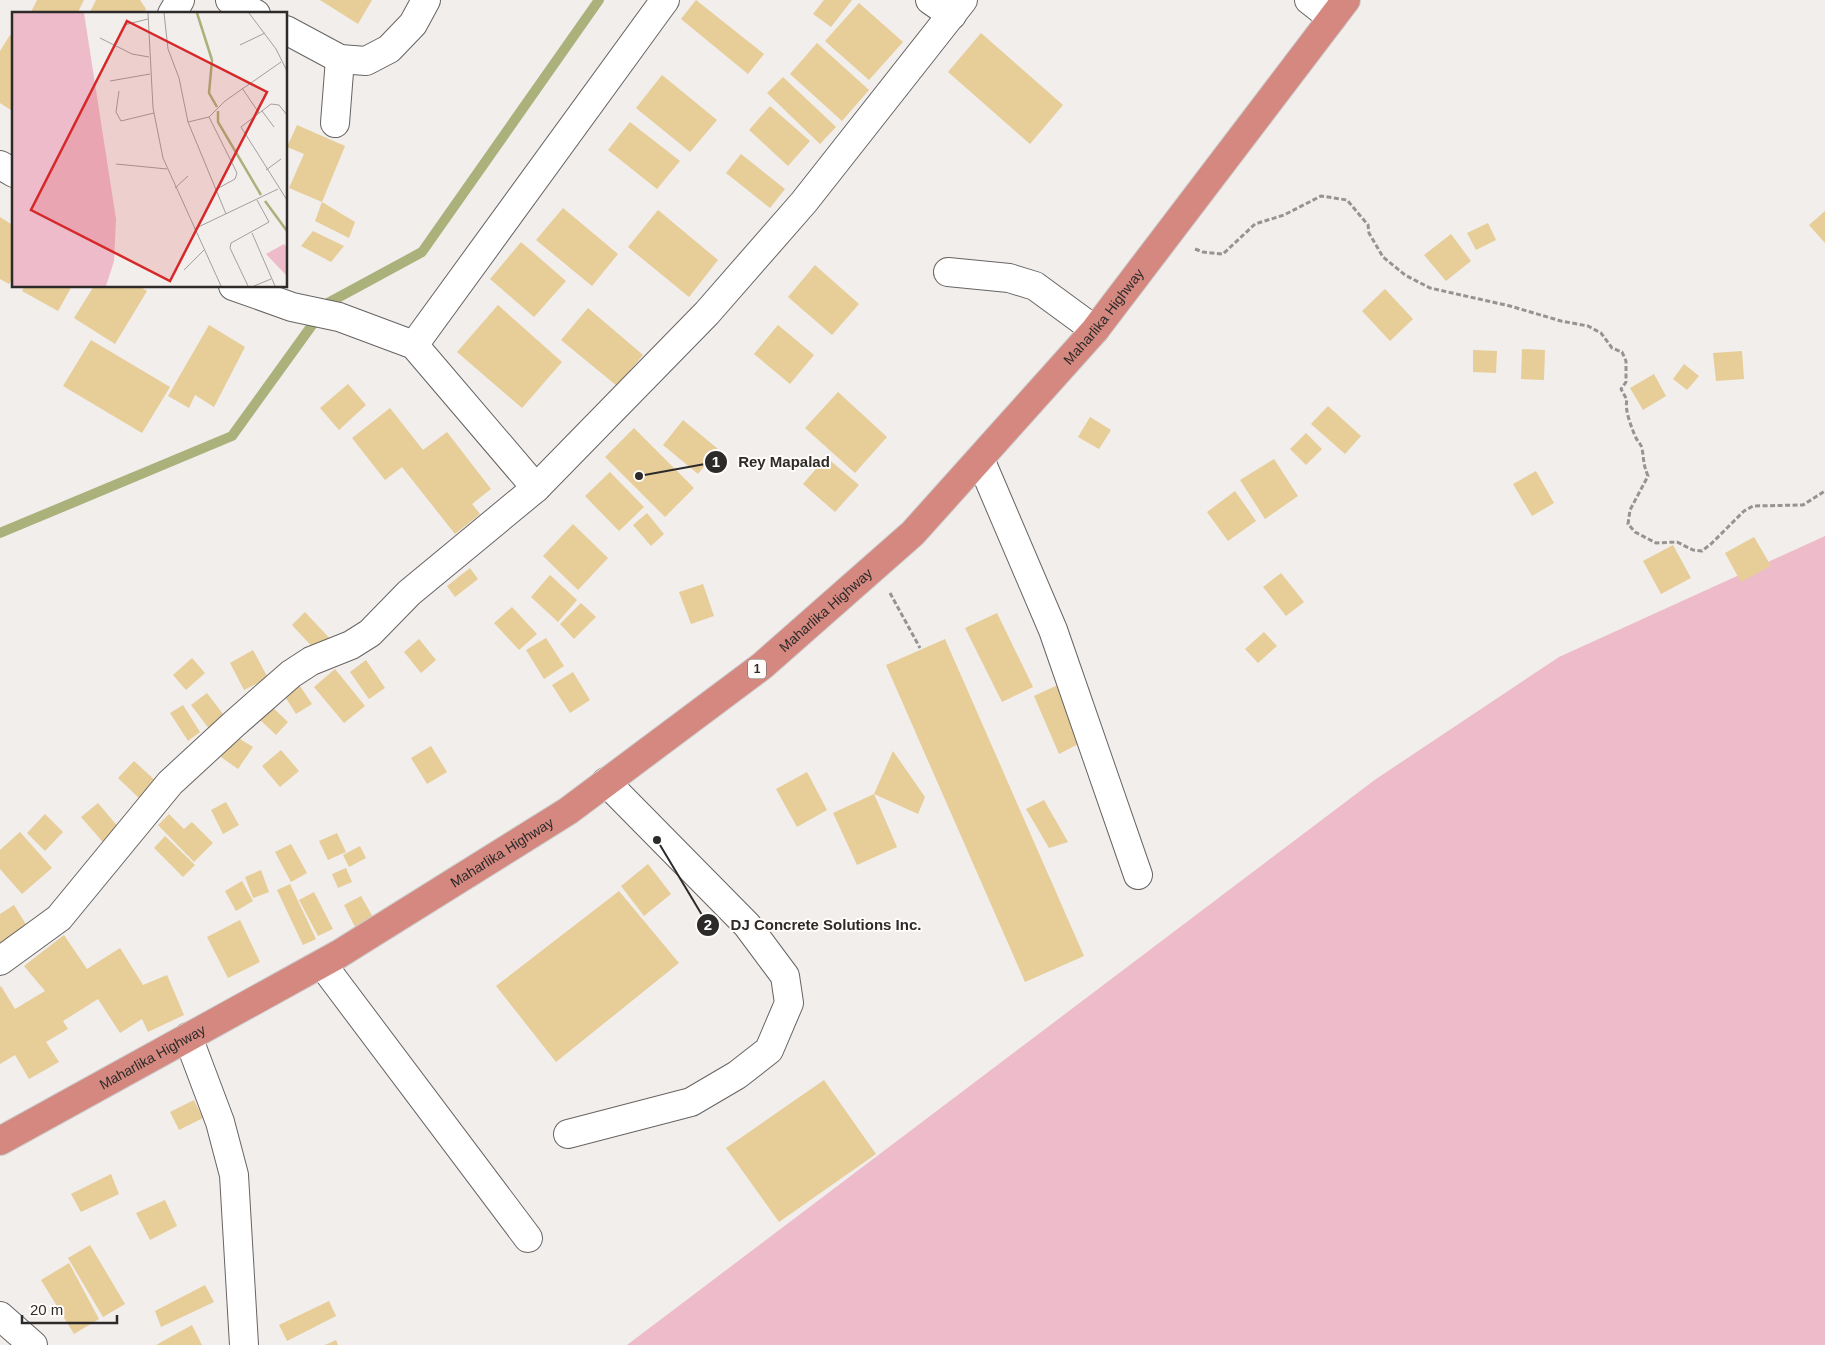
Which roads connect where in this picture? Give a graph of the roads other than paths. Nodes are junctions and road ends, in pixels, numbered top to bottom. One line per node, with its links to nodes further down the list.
1 (180, 0): 8 (street)
2 (230, 0): 9 (street)
3 (426, 0): 11 (street)
4 (665, 0): 18 (street)
5 (1309, 0): 7 (street)
6 (948, 5): 20 (street)
7 (1339, 9): 17 (highway, Maharlika Highway / 1)
8 (173, 12)
9 (252, 12)
10 (288, 31): 11 (street)
11 (340, 59): 12 (street)
12 (335, 122)
13 (0, 165): 14 (street)
14 (12, 172)
15 (948, 272): 17 (street)
16 (239, 288): 18 (street)
17 (1095, 330): 19 (highway, Maharlika Highway / 1)
18 (414, 345): 20 (street)
19 (980, 459): 21 (highway, Maharlika Highway / 1); 22 (street)
20 (536, 488): 23 (street)
21 (606, 782): 24 (highway, Maharlika Highway / 1); 26 (street)
22 (1138, 876)
23 (0, 961)
24 (322, 964): 25 (highway, Maharlika Highway / 1); 28 (street)
25 (188, 1037): 27 (highway, Maharlika Highway / 1); 31 (street)
26 (568, 1134)
27 (0, 1141)
28 (528, 1238)
29 (0, 1316): 30 (street)
30 (33, 1345)
31 (244, 1345)

